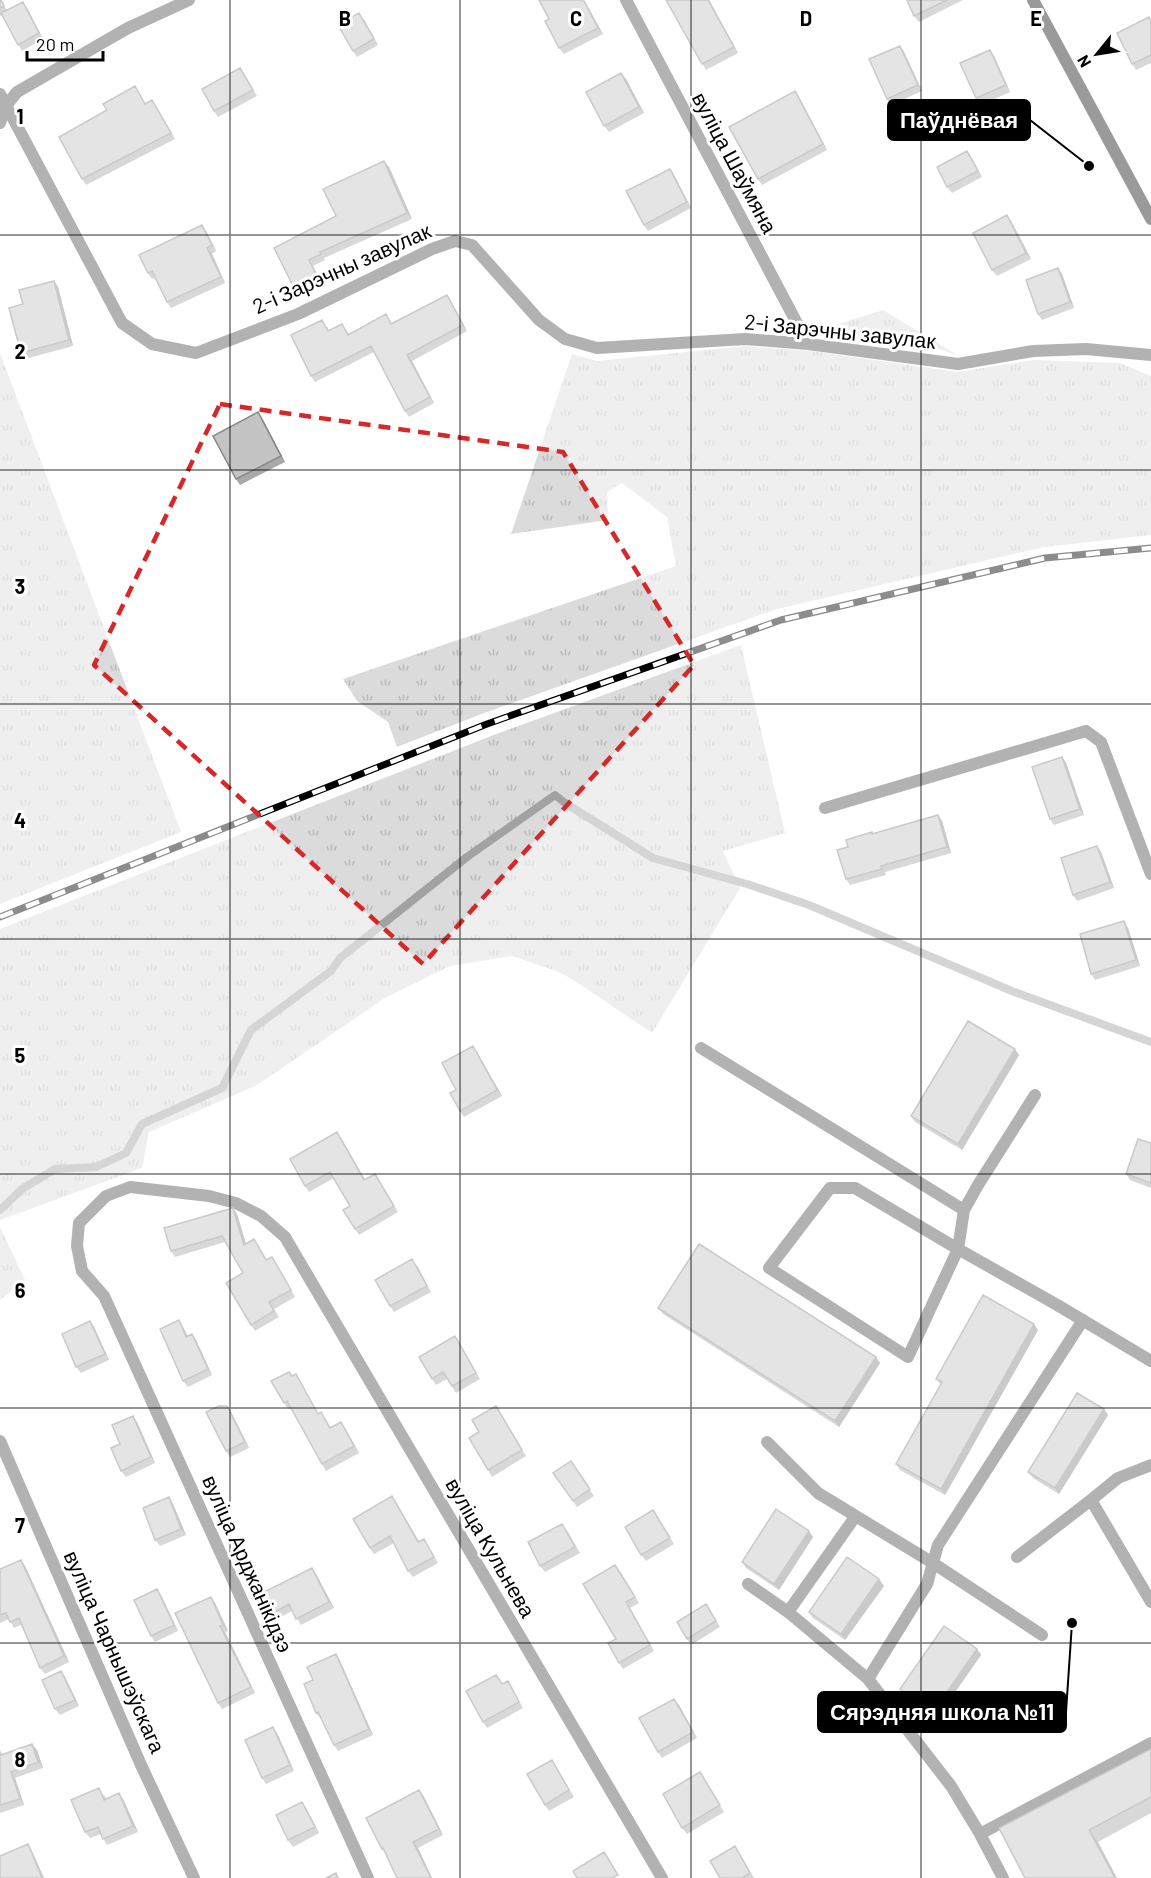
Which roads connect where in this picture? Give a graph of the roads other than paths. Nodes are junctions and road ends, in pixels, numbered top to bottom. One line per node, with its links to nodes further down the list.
1 (189, 0): 4 (street)
2 (626, 0): 7 (street, вуліца Шаўмяна)
3 (1033, 0): 6 (street)
4 (3, 100): 5 (street); 7 (street, 2-і Зарэчны завулак)
5 (0, 123)
6 (1151, 219)
7 (808, 344): 8 (street, 2-і Зарэчны завулак)
8 (1151, 356)
9 (825, 808): 10 (street)
10 (1151, 874)
11 (701, 1048): 13 (street)
12 (1035, 1095): 13 (street)
13 (964, 1210): 14 (street)
14 (958, 1249): 14 (street); 16 (street)
15 (81, 1271): 33 (street, вуліца Арджанікідзэ); 34 (street, вуліца Кульнева)
16 (1083, 1320): 17 (street); 24 (street)
17 (1151, 1361)
18 (0, 1441): 32 (street, вуліца Чарнышэўскага)
19 (767, 1442): 22 (street)
20 (1151, 1465): 21 (street)
21 (1091, 1500): 23 (street); 26 (street)
22 (855, 1517): 24 (street); 27 (street)
23 (1017, 1557)
24 (933, 1563): 28 (street); 29 (street)
25 (748, 1584): 27 (street)
26 (1151, 1602)
27 (788, 1612): 29 (street)
28 (1042, 1635)
29 (868, 1679): 31 (street)
30 (1151, 1743): 31 (street)
31 (980, 1834): 35 (street)
32 (194, 1878)
33 (368, 1878)
34 (662, 1878)
35 (1003, 1878)

